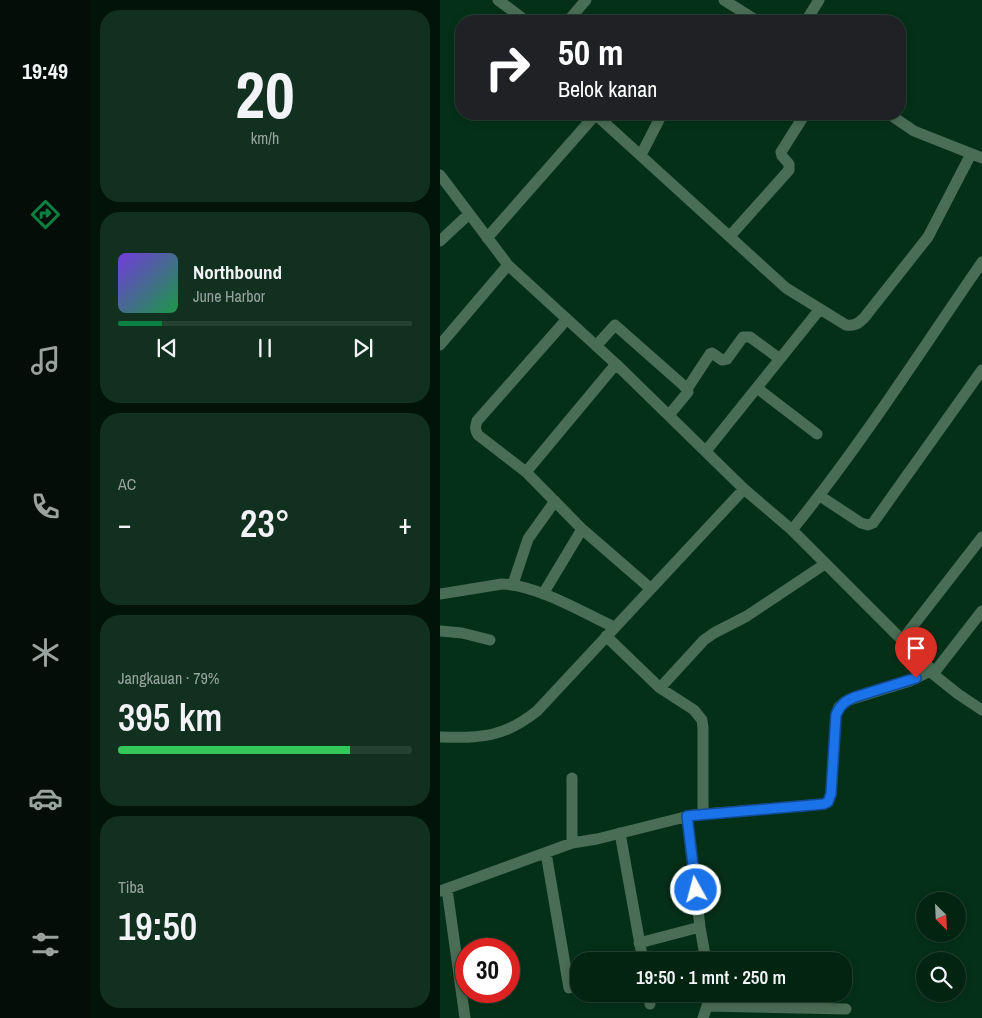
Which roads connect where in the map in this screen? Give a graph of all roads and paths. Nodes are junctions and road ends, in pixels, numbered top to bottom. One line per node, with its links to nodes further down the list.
1 (498, 0): 5 (street)
2 (586, 0): 6 (street)
3 (724, 0): 7 (street)
4 (819, 0): 8 (street)
5 (518, 15)
6 (573, 15)
7 (748, 15)
8 (810, 15)
9 (590, 120): 20 (street)
10 (602, 120): 15 (street)
11 (659, 120): 15 (street)
12 (801, 120): 19 (street)
13 (898, 120): 14 (street)
14 (971, 154): 16 (street); 24 (street)
15 (641, 155): 19 (street)
16 (982, 158)
17 (440, 175): 18 (street)
18 (469, 214): 20 (street); 21 (street)
19 (730, 236): 24 (street)
20 (487, 238): 23 (street)
21 (440, 241)
22 (982, 262): 38 (street)
23 (508, 265): 25 (street); 26 (street)
24 (820, 309): 28 (street)
25 (567, 319): 27 (street); 36 (street)
26 (440, 345)
27 (596, 346): 29 (street); 32 (street)
28 (780, 358): 31 (street); 32 (street)
29 (616, 364): 33 (street); 36 (street)
30 (982, 370): 38 (street)
31 (757, 388): 34 (street); 35 (street)
32 (687, 389): 33 (street)
33 (669, 415): 35 (street)
34 (817, 434)
35 (706, 451): 37 (street)
36 (526, 472): 39 (street)
37 (744, 489): 41 (street); 45 (street)
38 (820, 496): 41 (street)
39 (555, 501): 40 (street); 44 (street)
40 (582, 529): 45 (street); 47 (street)
41 (792, 530): 43 (street)
42 (982, 537): 53 (street)
43 (824, 564): 53 (street); 55 (street)
44 (512, 584): 46 (street); 47 (street)
45 (650, 588): 49 (street)
46 (440, 594)
47 (543, 594): 49 (street)
48 (982, 610): 54 (street)
49 (614, 627): 51 (street)
50 (440, 632): 52 (street)
51 (606, 636): 55 (street); 57 (street)
52 (490, 640)
53 (902, 640): 54 (street)
54 (932, 672): 56 (street); 59 (street)
55 (660, 688): 59 (street)
56 (982, 710)
57 (440, 737)
58 (572, 778): 62 (street)
59 (703, 814): 60 (street)
60 (687, 816): 61 (street); 65 (street)
61 (620, 833): 62 (street); 66 (street)
62 (572, 843): 63 (street)
63 (546, 853): 64 (street); 69 (street)
64 (443, 890): 73 (street)
65 (700, 927): 66 (street); 68 (street)
66 (640, 943): 67 (street)
67 (642, 952)
68 (704, 952)
69 (569, 988)
70 (708, 1002): 71 (street)
71 (707, 1006): 72 (street); 74 (street)
72 (846, 1009)
73 (465, 1018)
74 (703, 1018)

